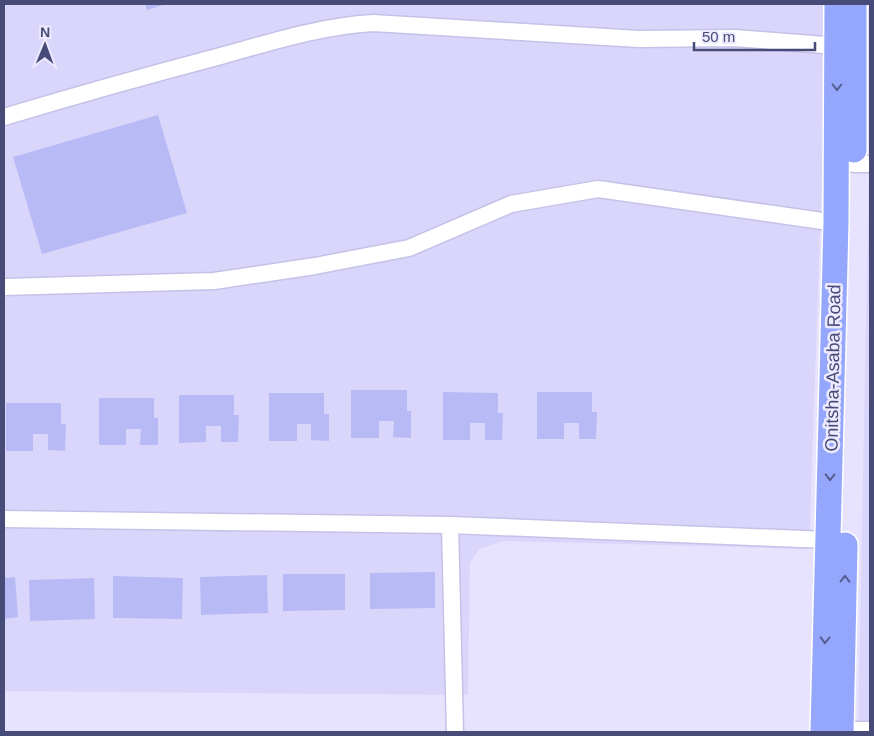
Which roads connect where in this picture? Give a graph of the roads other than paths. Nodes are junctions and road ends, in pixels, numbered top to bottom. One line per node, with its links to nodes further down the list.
1 (837, 4): 3 (highway, Onitsha-Asaba Road)
2 (854, 4): 5 (highway)
3 (837, 46): 4 (street); 6 (highway, Onitsha-Asaba Road, one-way to 6)
4 (4, 117)
5 (862, 164): 13 (highway, one-way to 5)
6 (836, 224): 7 (street); 10 (highway, Onitsha-Asaba Road, one-way to 10)
7 (4, 287)
8 (4, 519): 9 (street)
9 (450, 525): 10 (street); 12 (street)
10 (828, 540): 13 (highway, Onitsha-Asaba Road, one-way to 13)
11 (870, 730): 13 (street)
12 (455, 732)
13 (835, 732)

